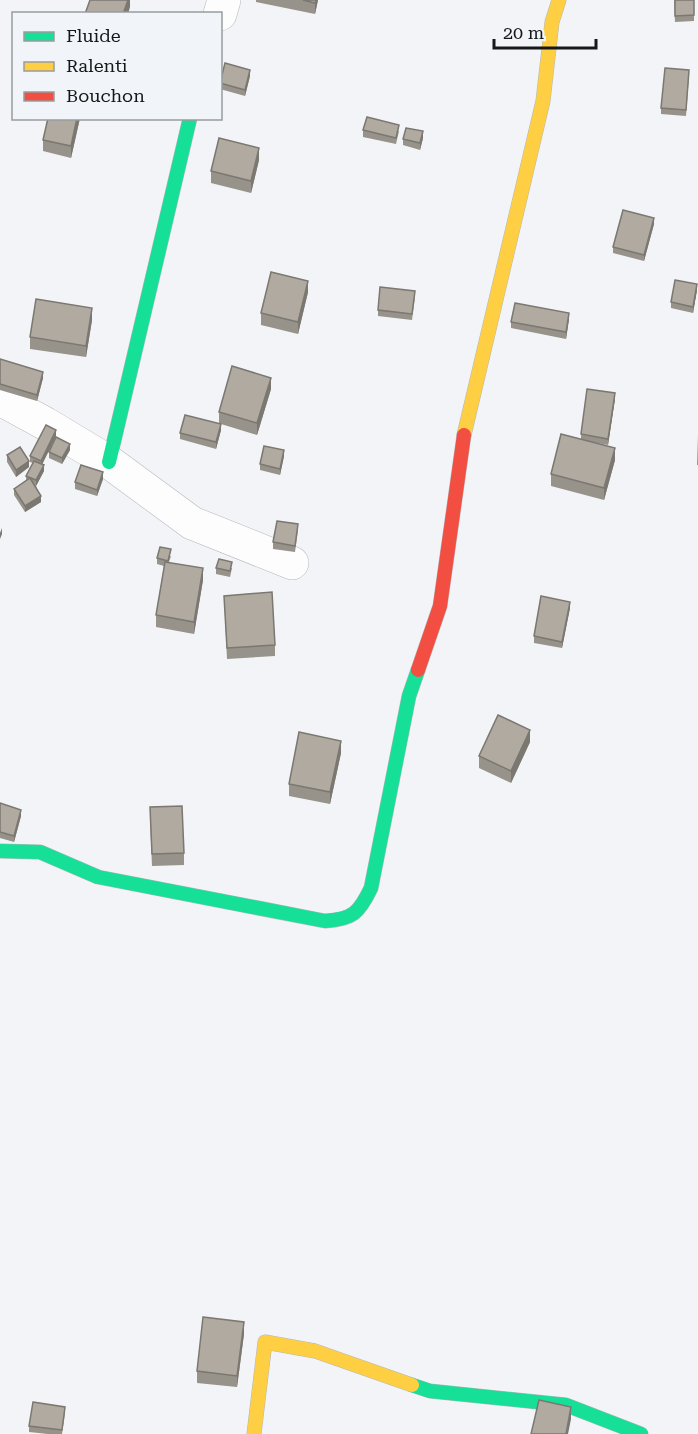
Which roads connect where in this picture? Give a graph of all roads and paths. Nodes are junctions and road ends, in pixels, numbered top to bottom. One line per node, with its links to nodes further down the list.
1 (559, 0): 6 (street)
2 (190, 120): 4 (street)
3 (0, 399): 4 (street)
4 (109, 462): 5 (street)
5 (292, 563)
6 (0, 850)
7 (254, 1434): 8 (street)
8 (641, 1434)

